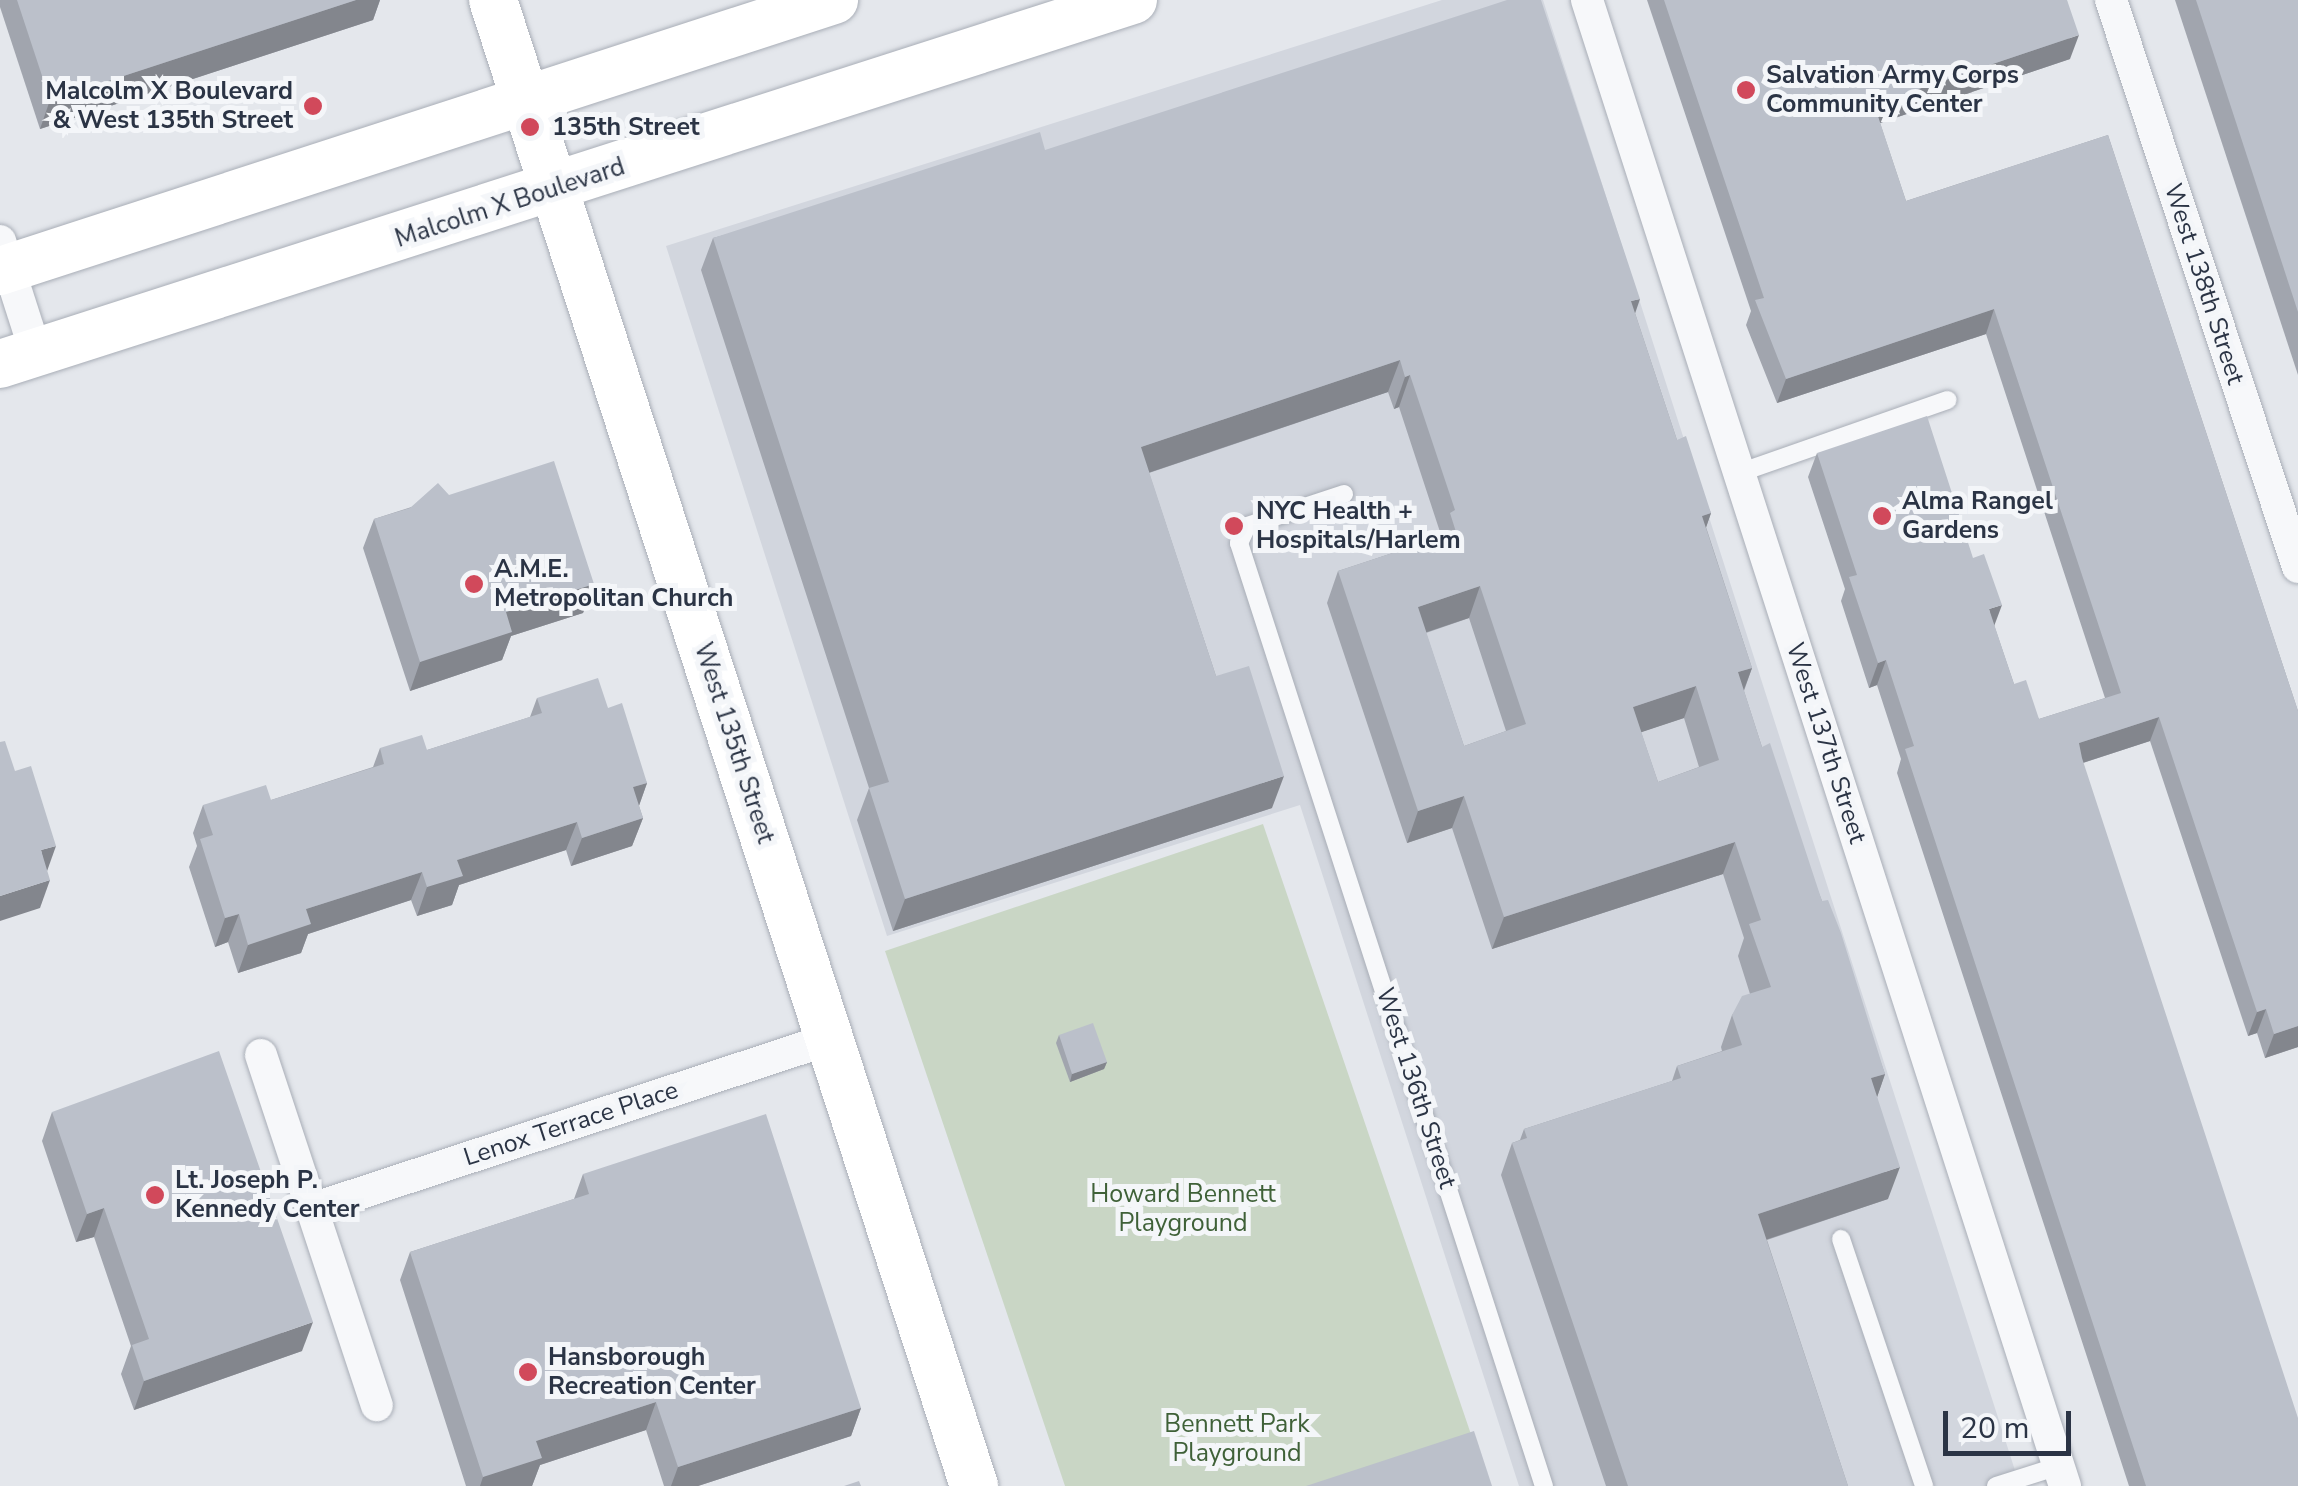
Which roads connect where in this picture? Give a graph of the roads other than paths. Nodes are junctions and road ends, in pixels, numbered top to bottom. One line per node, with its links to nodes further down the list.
1 (493, 0): 7 (main road, West 135th Street)
2 (834, 0): 7 (main road)
3 (1133, 0): 6 (main road, Malcolm X Boulevard)
4 (1587, 0): 12 (street, West 137th Street)
5 (2111, 0): 14 (street, West 138th Street)
6 (1065, 11): 8 (main road, Malcolm X Boulevard)
7 (524, 100): 8 (main road, West 135th Street); 9 (main road)
8 (554, 189): 10 (main road, Malcolm X Boulevard); 15 (main road, West 135th Street)
9 (3, 260): 10 (street)
10 (18, 358)
11 (1948, 400): 12 (lane)
12 (1739, 473): 20 (street, West 137th Street)
13 (1344, 494): 22 (lane, West 136th Street)
14 (2298, 567)
15 (830, 1039): 17 (street, Lenox Terrace Place); 21 (main road, West 135th Street)
16 (261, 1054): 17 (street)
17 (312, 1209): 19 (street)
18 (1841, 1239): 23 (lane)
19 (377, 1405)
20 (2062, 1476): 24 (lane)
21 (974, 1486)
22 (1544, 1486)
23 (1924, 1486)
24 (1996, 1486)

